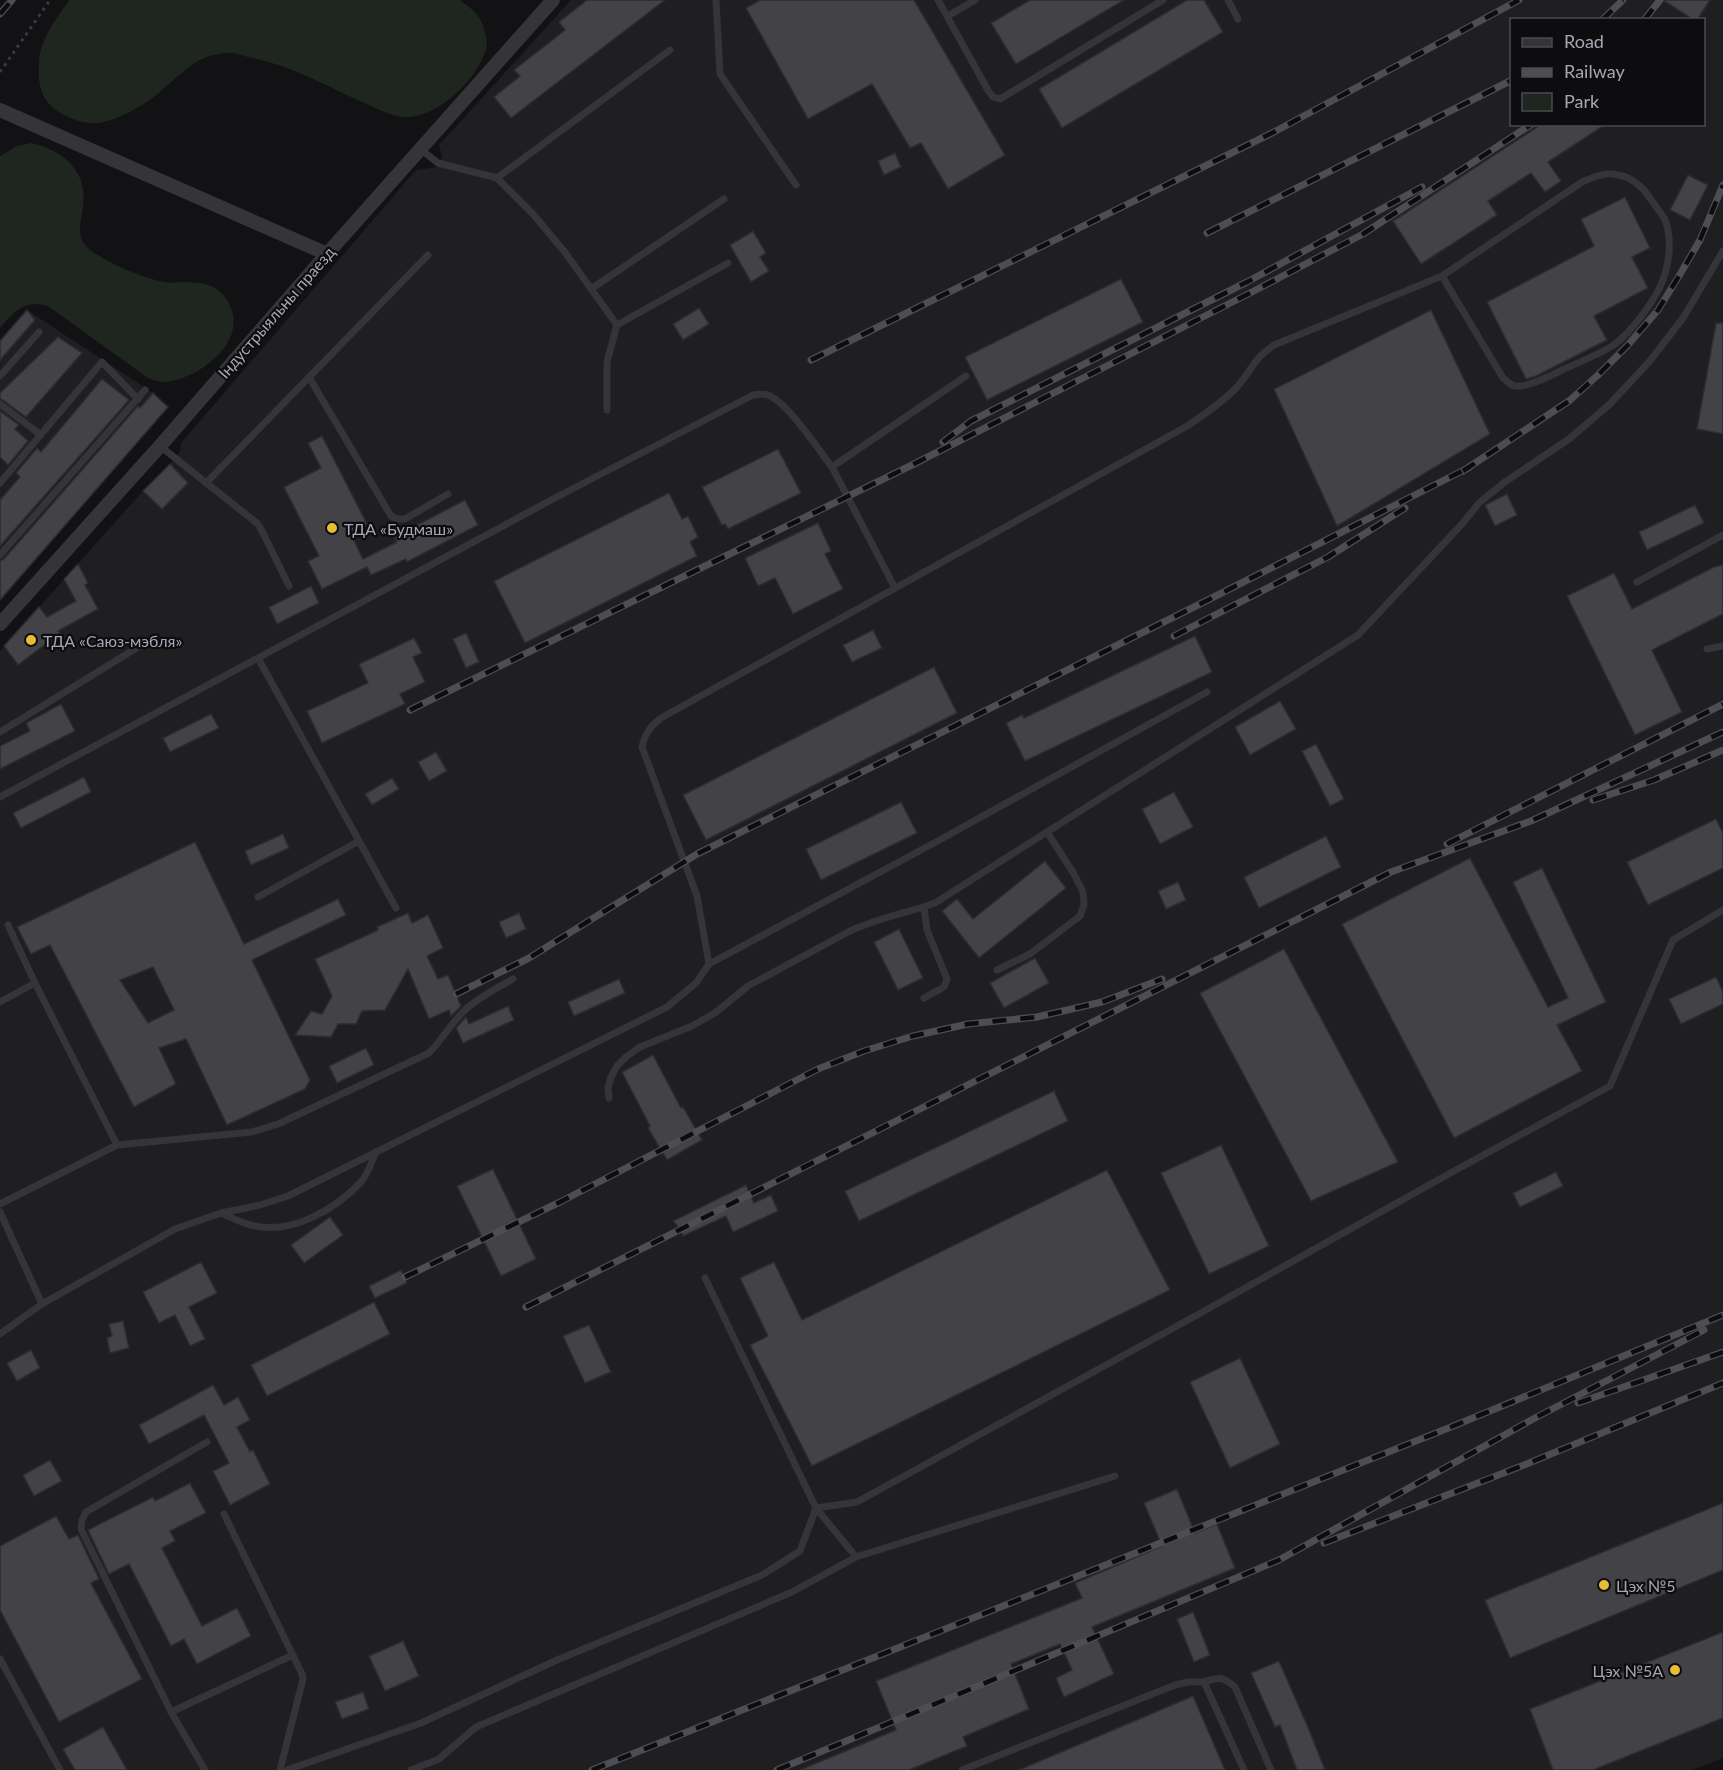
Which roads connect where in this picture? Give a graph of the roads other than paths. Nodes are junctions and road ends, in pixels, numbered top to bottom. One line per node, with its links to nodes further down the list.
1 (553, 0): 11 (street, Індустрыяльны праезд)
2 (716, 0): 13 (lane)
3 (938, 0): 7 (lane)
4 (975, 0): 7 (lane)
5 (1163, 0): 7 (lane)
6 (1228, 0): 8 (lane)
7 (948, 16)
8 (1238, 19)
9 (670, 50): 12 (lane)
10 (0, 110): 16 (street)
11 (420, 149): 12 (lane); 16 (street, Індустрыяльны праезд)
12 (497, 178): 20 (lane)
13 (796, 185)
14 (724, 199): 20 (lane)
15 (1723, 251): 49 (lane)
16 (327, 254): 31 (street, Індустрыяльны праезд)
17 (428, 255): 25 (lane)
18 (729, 263): 21 (lane)
19 (1442, 276): 19 (lane); 40 (lane)
20 (591, 289): 21 (lane)
21 (617, 325): 29 (lane)
22 (39, 332): 23 (lane)
23 (0, 376)
24 (966, 376): 32 (lane)
25 (309, 377): 34 (lane); 35 (lane)
26 (145, 390): 27 (lane)
27 (138, 399): 30 (lane); 37 (lane)
28 (0, 404): 30 (lane)
29 (607, 410)
30 (41, 435): 33 (lane)
31 (160, 446): 34 (lane); 41 (street, Індустрыяльны праезд)
32 (832, 467): 40 (lane); 45 (lane)
33 (1, 479)
34 (206, 483): 39 (lane)
35 (448, 494)
36 (1723, 535): 38 (lane)
37 (0, 555)
38 (1637, 582)
39 (289, 586)
40 (895, 588): 56 (lane)
41 (0, 624)
42 (143, 644): 47 (lane)
43 (1723, 646): 44 (lane)
44 (1707, 649)
45 (258, 658): 48 (lane); 50 (lane)
46 (1208, 692): 56 (lane)
47 (0, 732)
48 (0, 797)
49 (1047, 832): 52 (lane); 57 (lane)
50 (359, 841): 51 (lane); 53 (lane)
51 (258, 897)
52 (924, 907): 60 (lane); 62 (lane)
53 (396, 908)
54 (1723, 910): 73 (lane)
55 (8, 925): 59 (lane)
56 (709, 964): 64 (lane)
57 (997, 970)
58 (513, 979): 63 (lane)
59 (35, 982): 61 (lane); 63 (lane)
60 (924, 998)
61 (0, 1002)
62 (609, 1098)
63 (117, 1145): 65 (lane)
64 (376, 1150): 67 (lane); 67 (lane)
65 (0, 1204)
66 (0, 1212): 69 (lane)
67 (221, 1212): 69 (lane)
68 (705, 1278): 73 (lane)
69 (42, 1304): 70 (lane)
70 (0, 1334)
71 (207, 1442): 79 (lane)
72 (1115, 1476): 75 (lane)
73 (816, 1508): 75 (lane); 83 (lane)
74 (224, 1514): 76 (lane)
75 (856, 1557): 84 (lane)
76 (293, 1655): 79 (lane); 82 (lane)
77 (0, 1659): 80 (lane)
78 (1204, 1682): 85 (lane); 86 (lane); 87 (lane)
79 (171, 1712): 81 (lane)
80 (60, 1770)
81 (206, 1770)
82 (280, 1770)
83 (287, 1770)
84 (411, 1770)
85 (962, 1770)
86 (1244, 1770)
87 (1271, 1770)

